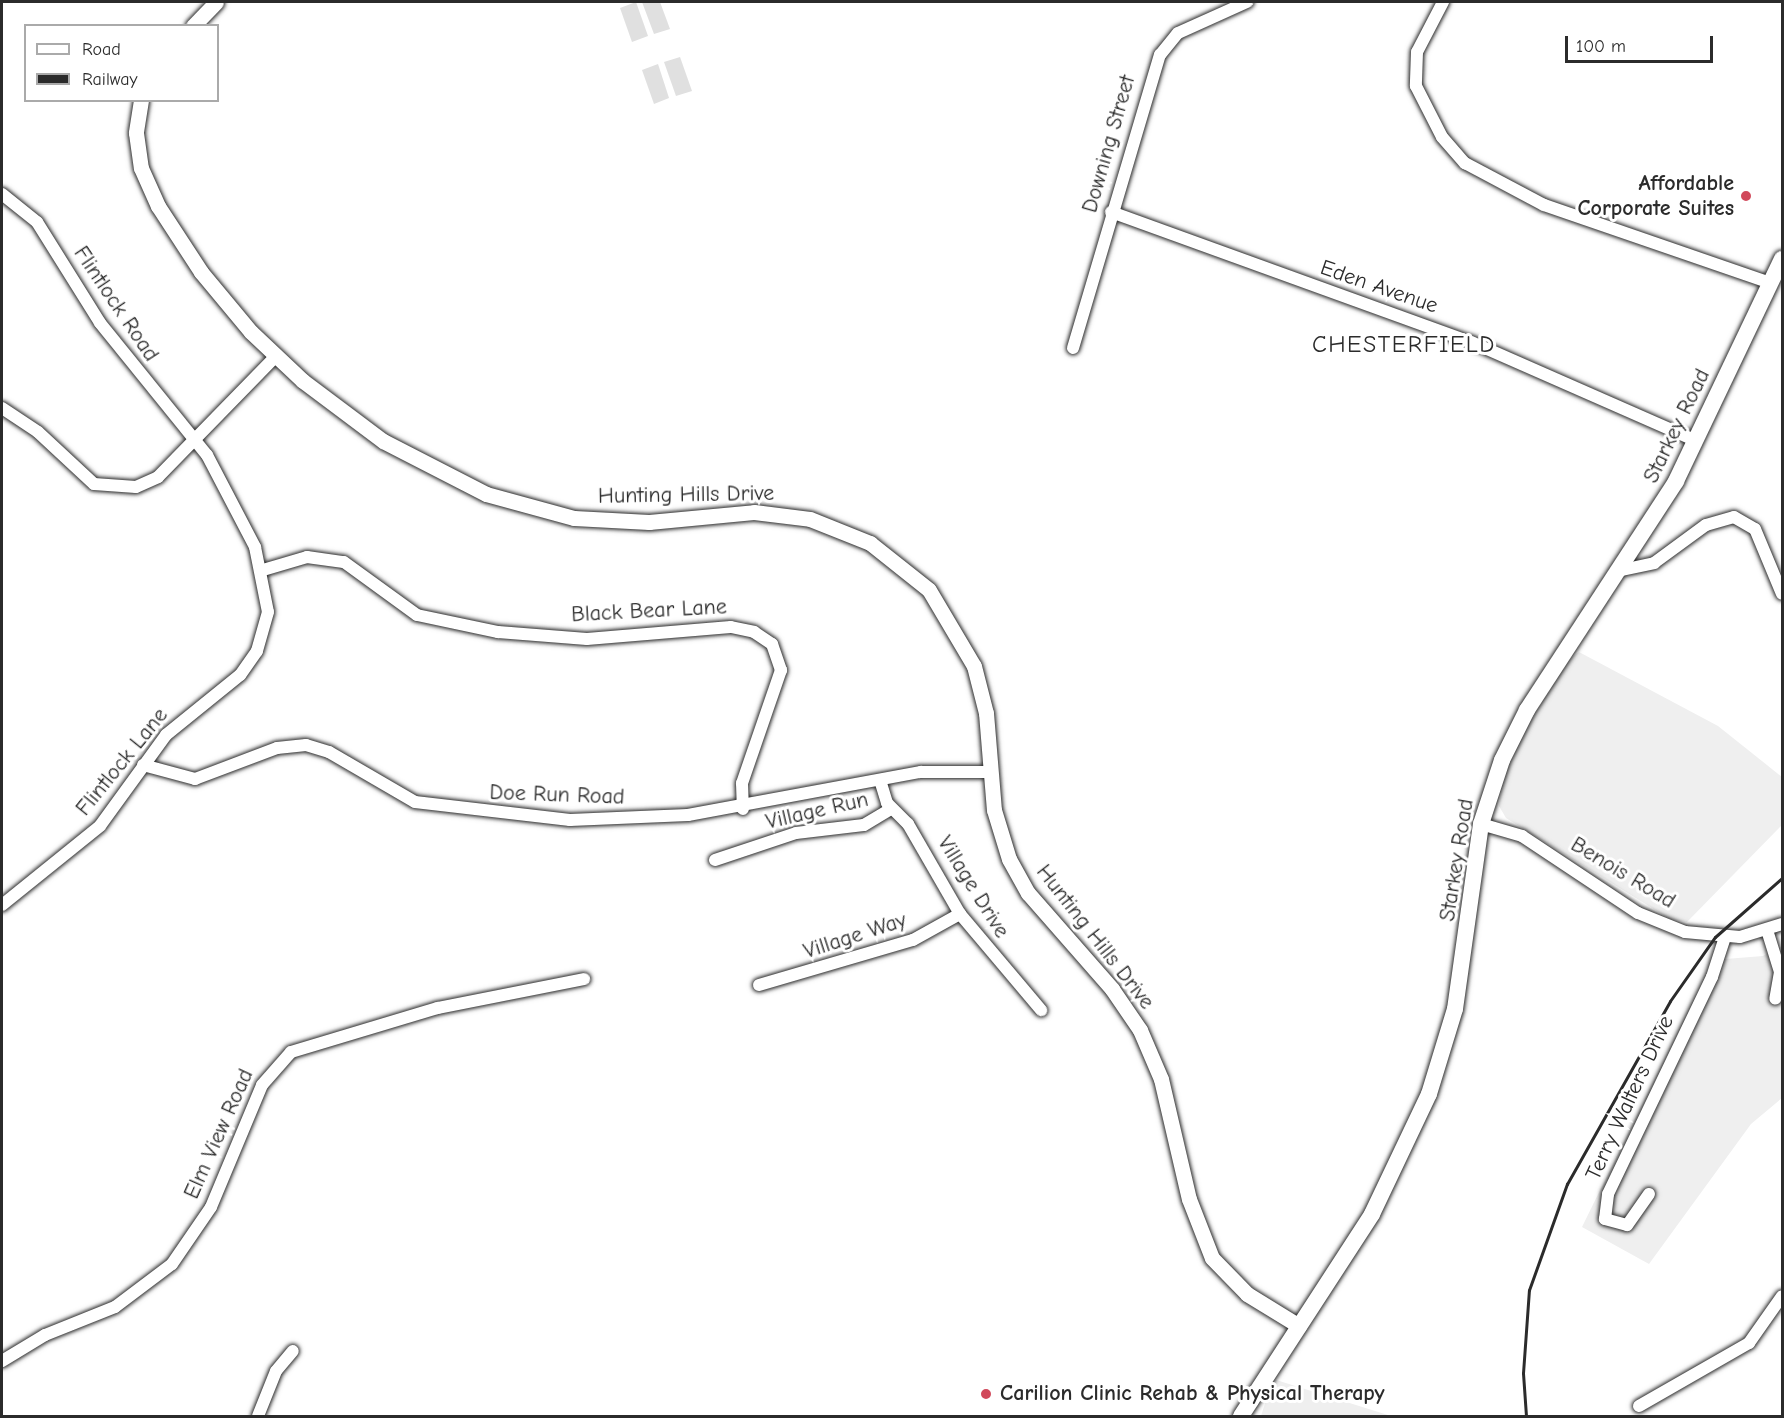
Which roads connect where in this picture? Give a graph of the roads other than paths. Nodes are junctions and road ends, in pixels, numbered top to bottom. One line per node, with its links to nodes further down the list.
1 (216, 2): 4 (street)
2 (1247, 2): 7 (street, Downing Street)
3 (1443, 2): 9 (street)
4 (195, 24)
5 (141, 102): 11 (street, Hunting Hills Drive)
6 (2, 194): 13 (street, Flintlock Road)
7 (1111, 212): 10 (street, Downing Street); 14 (street, Eden Avenue)
8 (1782, 258): 9 (main road, Starkey Road)
9 (1771, 284): 14 (main road, Starkey Road)
10 (1073, 348)
11 (276, 356): 13 (street); 19 (street, Hunting Hills Drive)
12 (2, 408): 13 (street)
13 (195, 439): 15 (street, Flintlock Lane)
14 (1696, 441): 16 (main road, Starkey Road)
15 (263, 570): 18 (street, Flintlock Lane); 21 (street, Black Bear Lane)
16 (1622, 570): 17 (street); 23 (main road, Starkey Road)
17 (1782, 594)
18 (143, 765): 21 (street, Doe Run Road); 25 (street, Flintlock Lane)
19 (990, 772): 20 (street, Doe Run Road); 36 (street, Hunting Hills Drive)
20 (880, 780): 21 (street, Doe Run Road); 22 (street, Village Drive)
21 (743, 809)
22 (891, 809): 24 (street, Village Run); 26 (street, Village Drive)
23 (1481, 824): 29 (street, Benois Road); 36 (main road, Starkey Road)
24 (715, 860)
25 (2, 905)
26 (960, 914): 31 (street, Village Way); 33 (street, Village Drive)
27 (1782, 924): 28 (street, Benois Road)
28 (1767, 930): 29 (street, Benois Road); 32 (street)
29 (1725, 937): 34 (street, Terry Walters Drive)
30 (584, 979): 38 (street, Elm View Road)
31 (759, 985)
32 (1775, 999)
33 (1041, 1010)
34 (1649, 1194)
35 (1782, 1296): 39 (street)
36 (1299, 1326): 41 (main road, Starkey Road)
37 (293, 1351): 40 (street)
38 (2, 1361)
39 (1639, 1406)
40 (258, 1416)
41 (1241, 1416)

